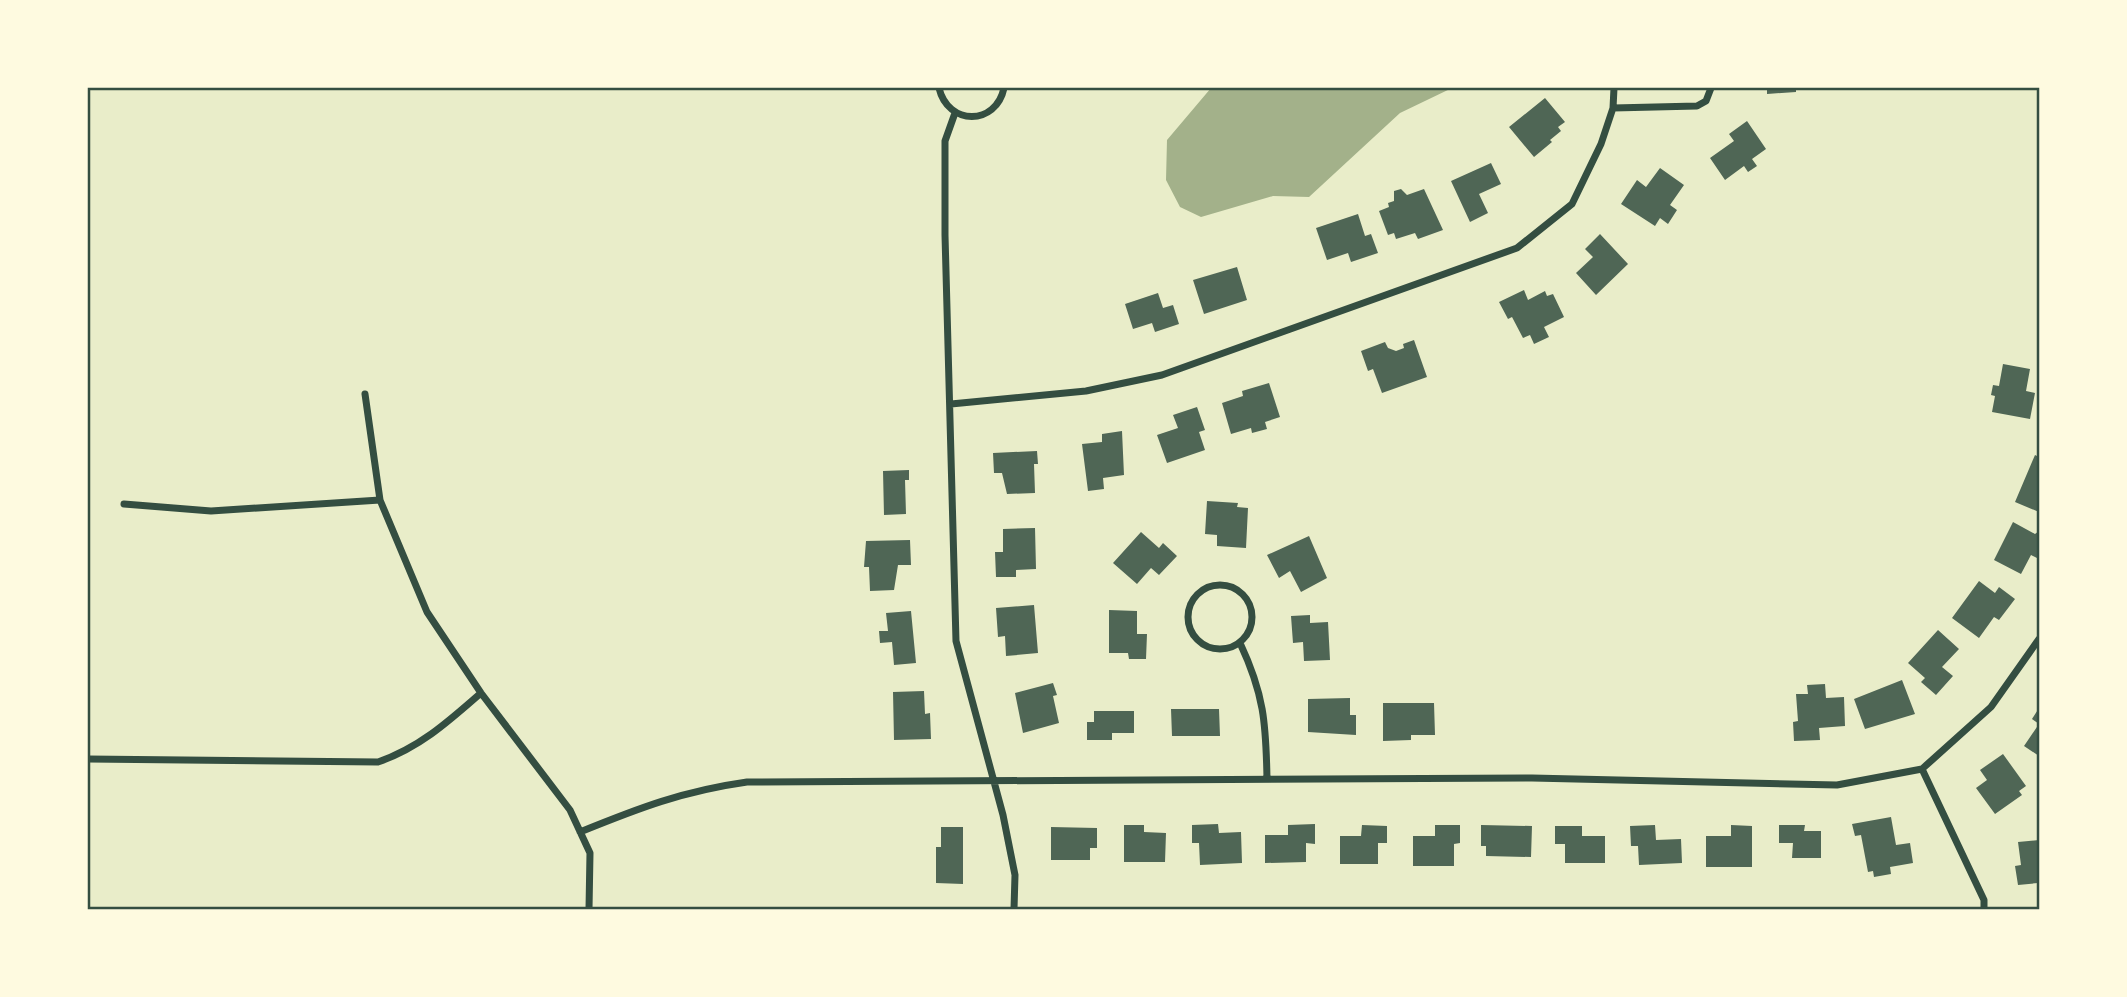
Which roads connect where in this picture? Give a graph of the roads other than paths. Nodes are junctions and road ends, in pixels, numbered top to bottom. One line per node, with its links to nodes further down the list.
1 (939, 88): 6 (street)
2 (1004, 88): 6 (street)
3 (1614, 88): 5 (street)
4 (1711, 88): 5 (street)
5 (1613, 108): 8 (street)
6 (955, 113): 8 (street)
7 (365, 394): 9 (street)
8 (951, 404): 17 (street)
9 (380, 500): 10 (street); 13 (street)
10 (124, 504)
11 (2039, 639): 15 (street)
12 (1240, 643): 12 (street); 16 (street)
13 (481, 693): 14 (street); 18 (street)
14 (88, 758)
15 (1922, 769): 16 (street); 21 (street)
16 (1267, 779): 17 (street)
17 (996, 783): 18 (street); 20 (street)
18 (580, 832): 19 (street)
19 (589, 909)
20 (1014, 909)
21 (1984, 909)

